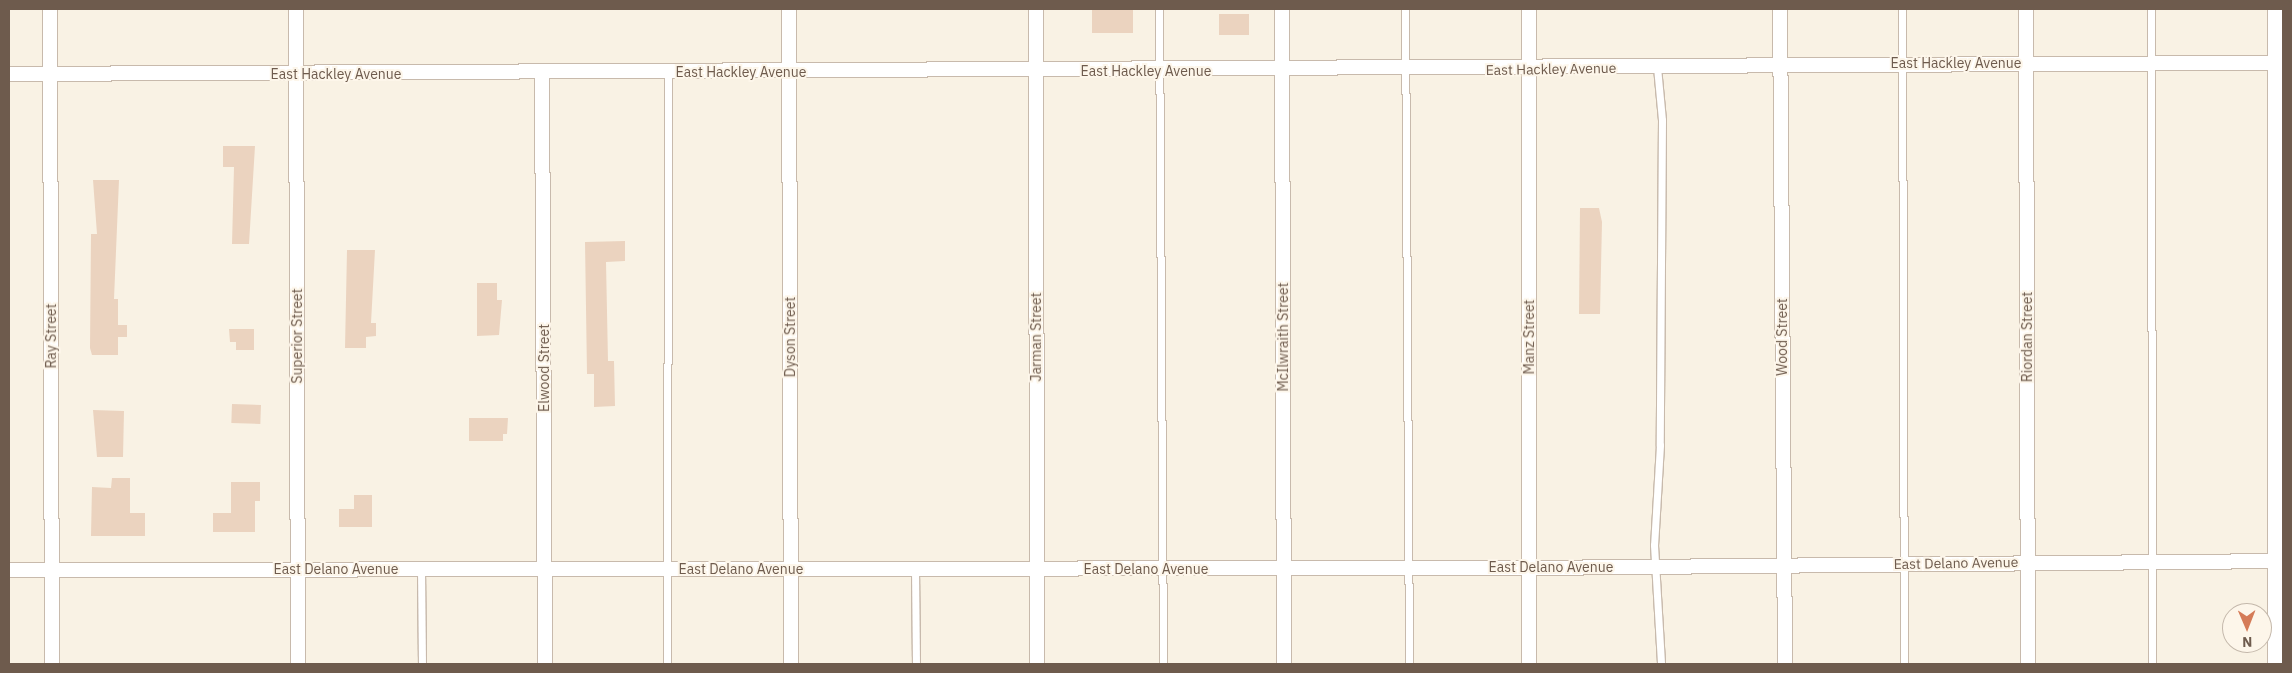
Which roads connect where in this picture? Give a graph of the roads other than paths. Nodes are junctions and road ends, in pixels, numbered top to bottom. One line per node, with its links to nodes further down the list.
1 (50, 9): 29 (street, Ray Street)
2 (296, 9): 30 (street, Superior Street)
3 (789, 9): 27 (street, Dyson Street)
4 (1036, 9): 24 (street, Jarman Street)
5 (1159, 9): 20 (lane)
6 (1282, 9): 21 (street, McIlwraith Street)
7 (1405, 9): 22 (lane)
8 (1529, 9): 23 (street, Manz Street)
9 (1780, 9): 18 (street, Wood Street)
10 (1902, 9): 15 (lane)
11 (2026, 9): 14 (street, Riordan Street)
12 (2151, 9): 16 (lane)
13 (2275, 9): 17 (street)
14 (2027, 62): 15 (street, East Hackley Avenue); 16 (street, East Hackley Avenue); 33 (street, Riordan Street)
15 (1901, 63): 18 (street, East Hackley Avenue); 34 (lane)
16 (2151, 63): 17 (street, East Hackley Avenue); 31 (lane)
17 (2279, 63): 32 (street)
18 (1780, 64): 19 (street, East Hackley Avenue); 35 (street, Wood Street)
19 (1657, 67): 23 (street, East Hackley Avenue); 36 (lane)
20 (1160, 70): 21 (street, East Hackley Avenue); 24 (street, East Hackley Avenue); 47 (lane)
21 (1282, 70): 22 (street, East Hackley Avenue); 37 (street, McIlwraith Street)
22 (1406, 70): 23 (street, East Hackley Avenue); 38 (lane)
23 (1529, 70): 39 (street, Manz Street)
24 (1036, 71): 27 (street, East Hackley Avenue); 46 (street, Jarman Street)
25 (542, 72): 26 (street, East Hackley Avenue); 30 (street, East Hackley Avenue); 42 (street, Elwood Street)
26 (668, 72): 27 (street, East Hackley Avenue); 43 (lane)
27 (789, 72): 44 (street, Dyson Street)
28 (9, 74): 29 (street, East Hackley Avenue)
29 (51, 74): 30 (street, East Hackley Avenue); 49 (street, Ray Street)
30 (296, 74): 40 (street, Superior Street)
31 (2152, 561): 32 (street, East Delano Avenue); 33 (street, East Delano Avenue); 66 (lane)
32 (2279, 561): 67 (street)
33 (2028, 562): 34 (street, East Delano Avenue); 65 (street, Riordan Street)
34 (1904, 564): 35 (street, East Delano Avenue); 64 (lane)
35 (1784, 565): 36 (street, East Delano Avenue); 63 (street, Wood Street)
36 (1655, 566): 39 (street, East Delano Avenue); 62 (lane)
37 (1284, 568): 38 (street, East Delano Avenue); 47 (street, East Delano Avenue); 59 (street, McIlwraith Street)
38 (1407, 568): 39 (street, East Delano Avenue); 60 (lane)
39 (1530, 568): 61 (street, Manz Street)
40 (298, 569): 41 (street, East Delano Avenue); 49 (street, East Delano Avenue); 51 (street, Superior Street)
41 (421, 569): 42 (street, East Delano Avenue); 52 (lane)
42 (545, 569): 43 (street, East Delano Avenue); 53 (street, Elwood Street)
43 (667, 569): 44 (street, East Delano Avenue); 54 (lane)
44 (792, 569): 45 (street, East Delano Avenue); 55 (street, Dyson Street)
45 (915, 569): 46 (street, East Delano Avenue); 56 (lane)
46 (1037, 569): 47 (street, East Delano Avenue); 57 (street, Jarman Street)
47 (1162, 569): 58 (lane)
48 (9, 570): 49 (street, East Delano Avenue)
49 (52, 570): 50 (street, Ray Street)
50 (52, 664)
51 (298, 664)
52 (422, 664)
53 (545, 664)
54 (667, 664)
55 (791, 664)
56 (916, 664)
57 (1037, 664)
58 (1163, 664)
59 (1284, 664)
60 (1409, 664)
61 (1529, 664)
62 (1661, 664)
63 (1784, 664)
64 (1904, 664)
65 (2028, 664)
66 (2152, 664)
67 (2275, 664)

